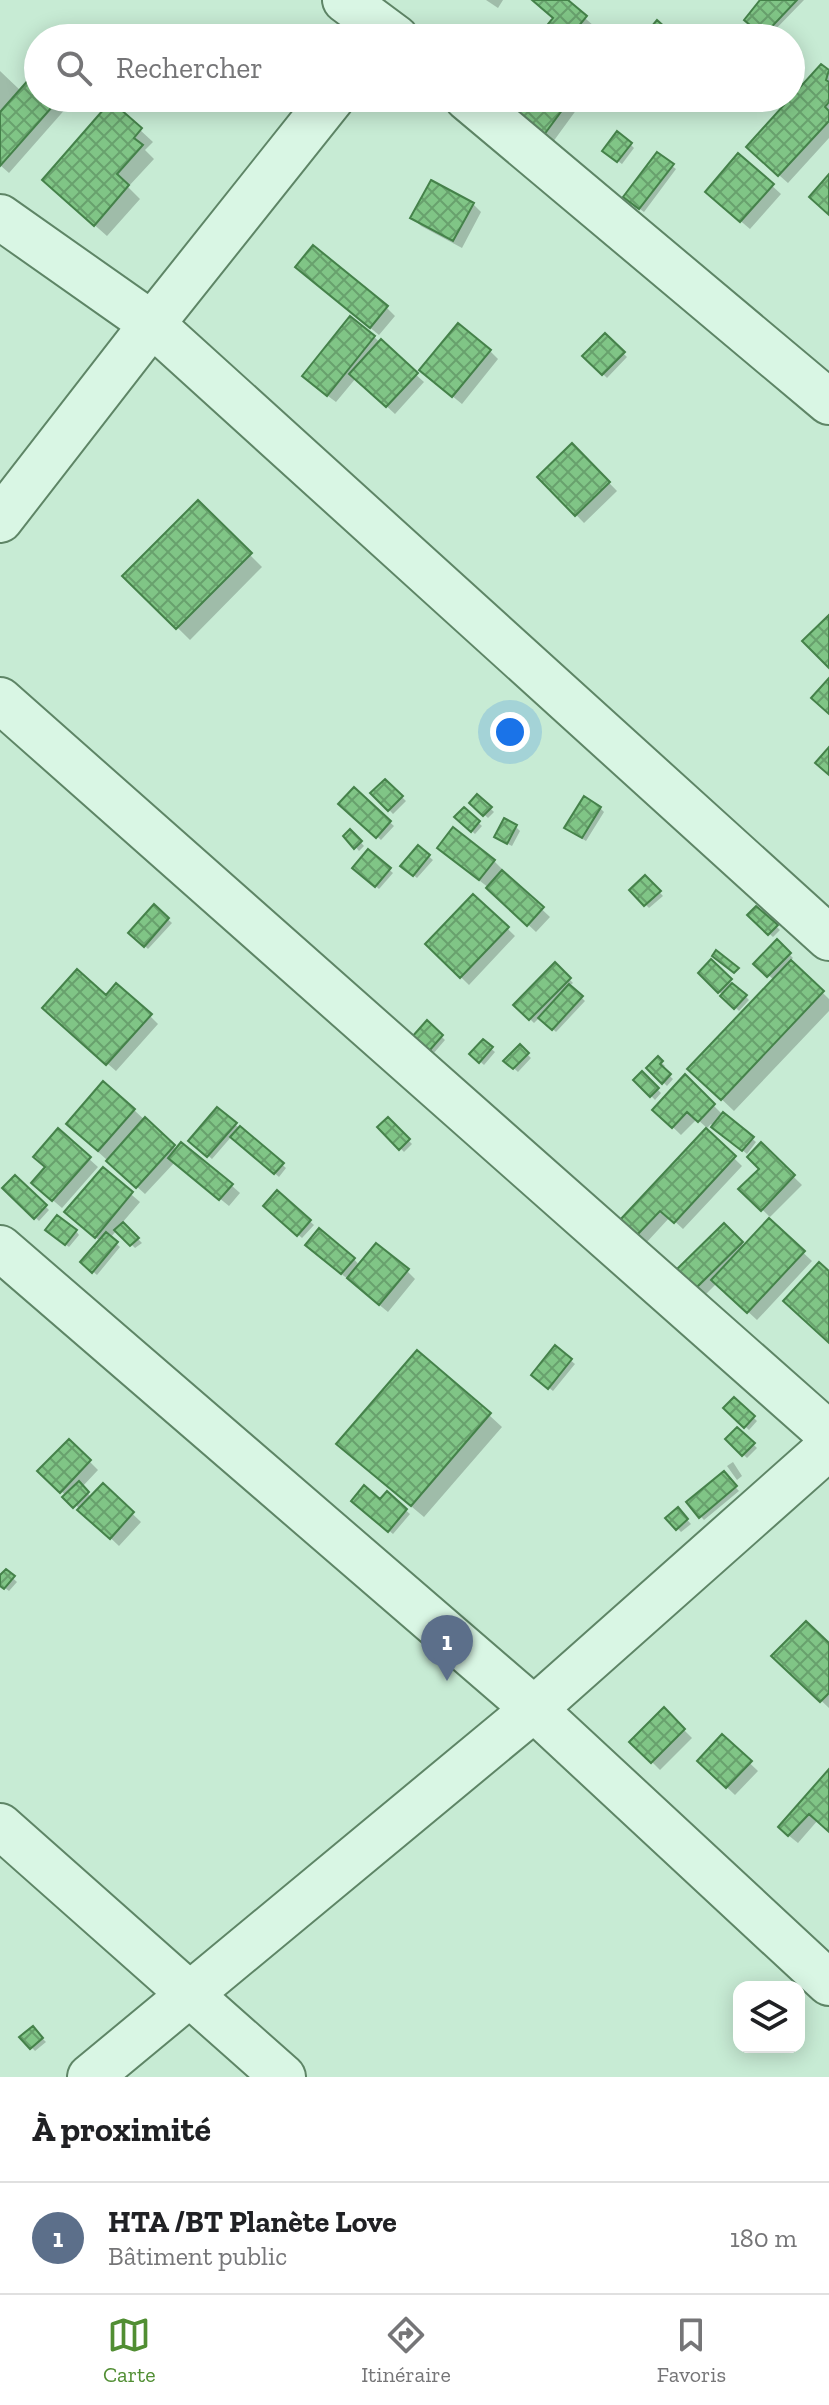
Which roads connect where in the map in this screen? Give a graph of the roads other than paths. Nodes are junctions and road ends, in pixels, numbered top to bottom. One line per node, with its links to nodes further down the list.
1 (345, 0): 2 (street)
2 (374, 24)
3 (321, 112): 6 (street)
4 (484, 112): 7 (street)
5 (0, 217): 6 (street)
6 (152, 324): 8 (street); 10 (street)
7 (829, 402)
8 (0, 520)
9 (0, 700): 12 (street)
10 (829, 938)
11 (0, 1248): 14 (street)
12 (829, 1434)
13 (829, 1447): 14 (street)
14 (534, 1709): 16 (street); 17 (street)
15 (0, 1826): 17 (street)
16 (829, 1983)
17 (192, 1995): 18 (street); 19 (street)
18 (90, 2077)
19 (283, 2077)

